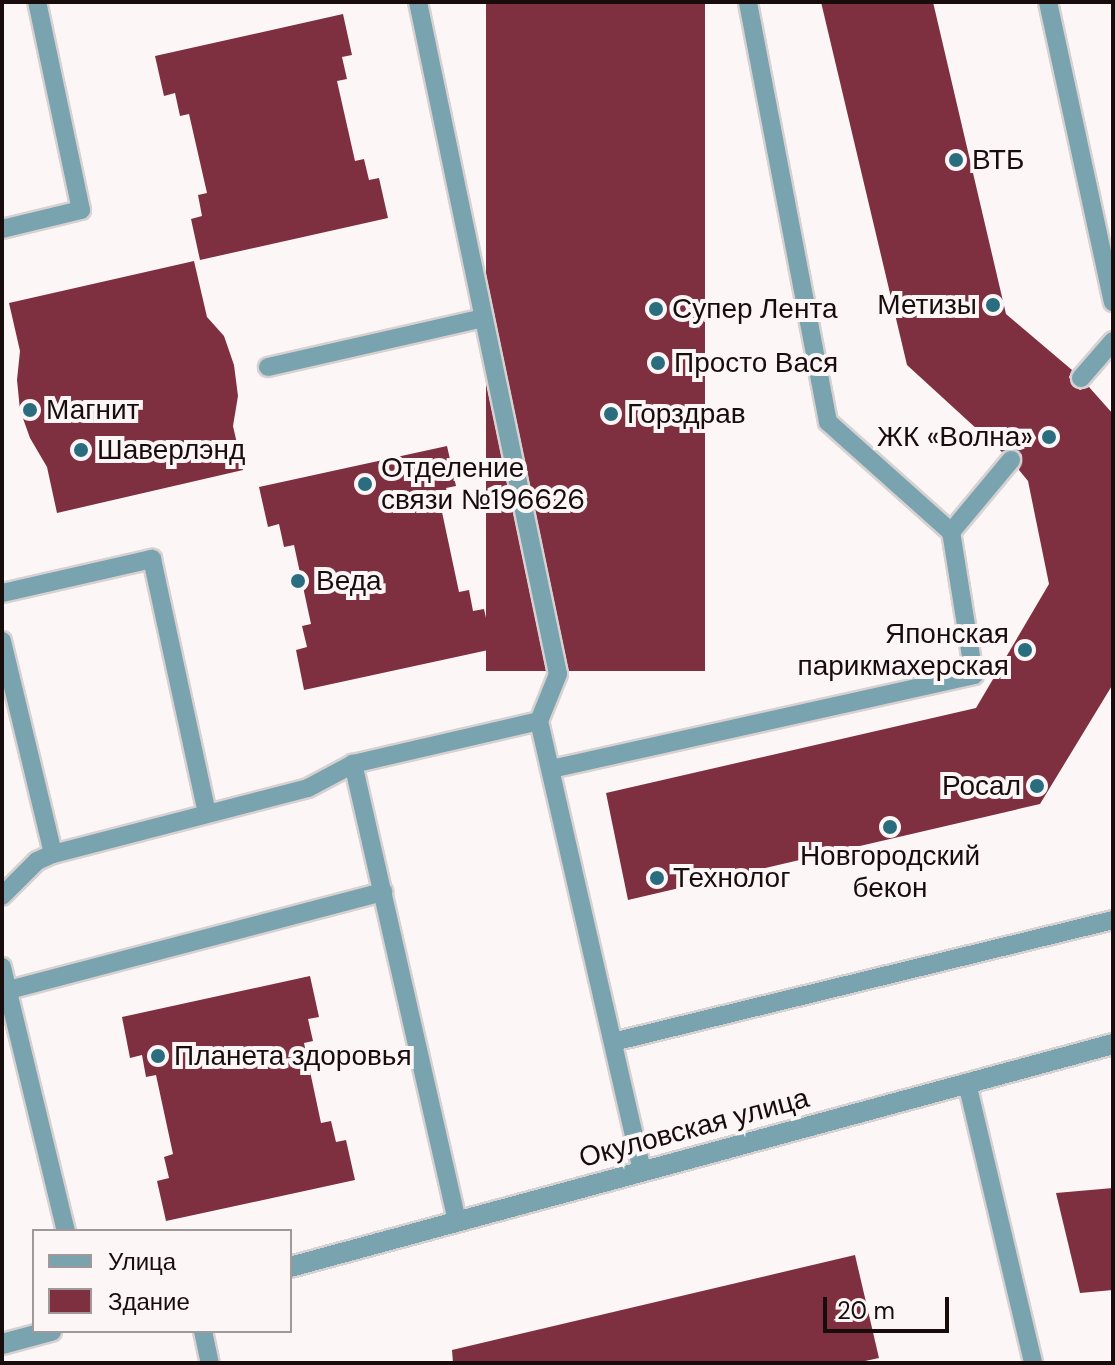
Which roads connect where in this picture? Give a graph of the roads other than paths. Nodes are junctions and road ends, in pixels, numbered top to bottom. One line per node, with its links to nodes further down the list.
1 (37, 2): 5 (lane)
2 (418, 2): 7 (lane)
3 (748, 2): 12 (lane)
4 (1048, 2): 6 (lane)
5 (2, 229)
6 (1113, 302)
7 (483, 318): 9 (lane); 15 (lane)
8 (1113, 341): 10 (lane)
9 (268, 367)
10 (1081, 378)
11 (1011, 460): 12 (lane)
12 (951, 532): 17 (lane)
13 (2, 593): 18 (lane)
14 (2, 641): 19 (lane)
15 (539, 721): 16 (lane); 17 (lane)
16 (353, 764): 18 (lane); 20 (lane)
17 (551, 769): 25 (lane)
18 (207, 813): 19 (lane)
19 (53, 854): 21 (lane)
20 (383, 892): 24 (lane); 29 (lane)
21 (2, 896)
22 (1113, 920): 25 (lane)
23 (2, 967): 24 (lane)
24 (9, 990): 30 (lane)
25 (613, 1042): 28 (lane)
26 (1113, 1044): 27 (street, Окуловская улица)
27 (967, 1083): 28 (street, Окуловская улица); 36 (lane)
28 (642, 1171): 29 (street, Окуловская улица)
29 (457, 1221): 31 (street, Окуловская улица)
30 (66, 1229)
31 (292, 1266)
32 (43, 1333): 34 (street)
33 (203, 1333): 35 (lane)
34 (2, 1344)
35 (210, 1363)
36 (1033, 1363)

